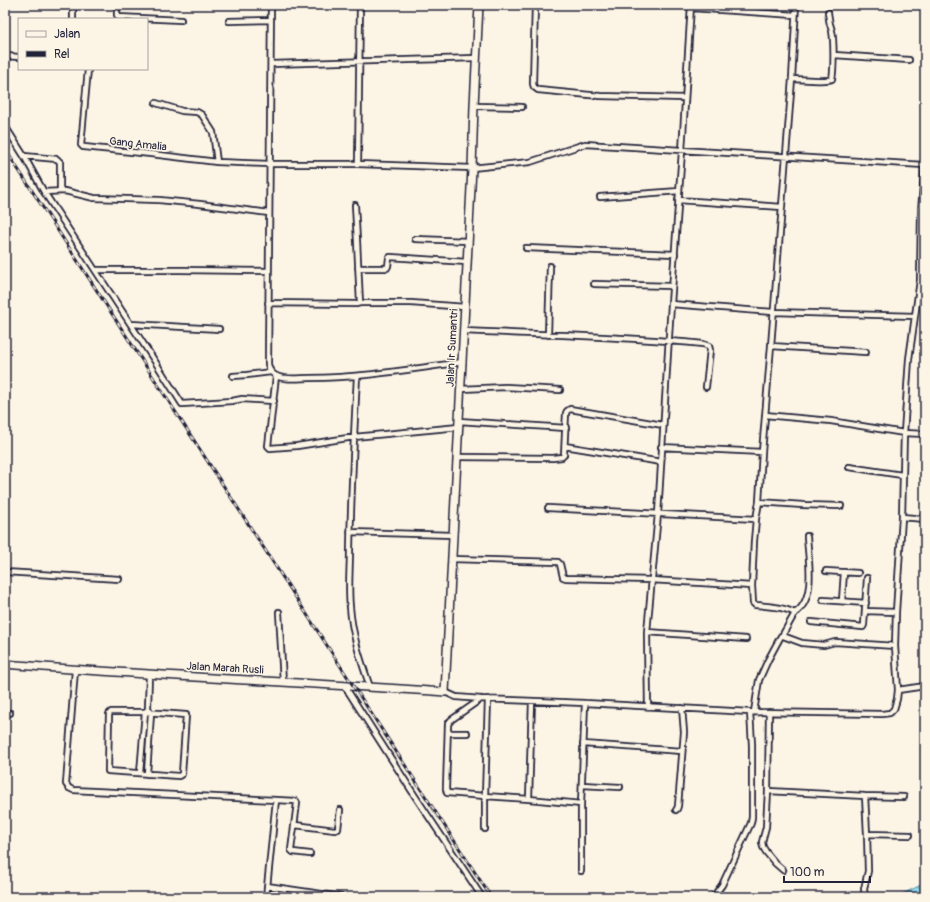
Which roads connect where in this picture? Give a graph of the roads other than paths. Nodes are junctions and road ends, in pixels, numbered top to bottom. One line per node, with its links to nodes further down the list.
1 (73, 5): 11 (street)
2 (117, 5): 12 (street)
3 (271, 5): 15 (street)
4 (360, 5): 22 (street)
5 (479, 5): 20 (main road, Jalan Ir Sumantri)
6 (535, 5): 26 (street)
7 (796, 5): 10 (street)
8 (691, 7): 10 (street); 26 (street)
9 (828, 12): 17 (street)
10 (795, 15): 25 (street)
11 (73, 18)
12 (139, 18)
13 (148, 18): 14 (street)
14 (181, 20)
15 (271, 20): 16 (street); 23 (street)
16 (228, 21)
17 (834, 55): 21 (street); 25 (street)
18 (5, 56): 19 (street)
19 (18, 57)
20 (476, 58): 22 (street); 28 (main road, Jalan Ir Sumantri)
21 (910, 60)
22 (359, 62): 23 (street); 37 (street)
23 (271, 64): 36 (street)
24 (88, 70): 34 (street, Gang Amalia)
25 (792, 79): 33 (street)
26 (685, 98): 31 (street)
27 (156, 103): 34 (street)
28 (474, 106): 29 (street); 39 (main road, Jalan Ir Sumantri)
29 (522, 108)
30 (5, 126): 32 (street)
31 (682, 151): 33 (street, Gang Amalia); 39 (street, Gang Amalia); 42 (street)
32 (24, 156): 41 (street); 43 (street)
33 (786, 156): 38 (street, Gang Amalia); 47 (street)
34 (217, 162): 36 (street, Gang Amalia)
35 (925, 162): 38 (street)
36 (270, 164): 37 (street, Gang Amalia); 48 (street)
37 (358, 164): 39 (street, Gang Amalia)
38 (924, 165): 40 (street)
39 (472, 168): 50 (main road, Jalan Ir Sumantri)
40 (924, 177): 65 (street)
41 (60, 191): 43 (street); 48 (street)
42 (679, 191): 44 (street); 45 (street)
43 (44, 192): 56 (street)
44 (600, 197)
45 (678, 200): 47 (street); 52 (street)
46 (354, 206): 55 (street)
47 (782, 207): 64 (street)
48 (269, 213): 57 (street)
49 (415, 239): 50 (street)
50 (468, 241): 53 (main road, Jalan Ir Sumantri)
51 (526, 248): 52 (street)
52 (675, 254): 59 (street)
53 (467, 262): 55 (street); 63 (main road, Jalan Ir Sumantri)
54 (550, 266): 69 (street)
55 (358, 268): 61 (street)
56 (96, 270): 57 (street); 66 (street)
57 (268, 271): 60 (street)
58 (594, 284): 59 (street)
59 (672, 286): 62 (street)
60 (268, 303): 61 (street); 74 (street)
61 (360, 303): 63 (street)
62 (671, 304): 64 (street); 70 (street)
63 (465, 307): 68 (main road, Jalan Ir Sumantri)
64 (773, 312): 65 (street); 71 (street)
65 (915, 316): 86 (street)
66 (131, 324): 67 (street); 81 (street)
67 (219, 329)
68 (464, 331): 69 (street); 73 (main road, Jalan Ir Sumantri)
69 (548, 335): 70 (street)
70 (669, 341): 78 (street); 84 (street)
71 (771, 346): 72 (street); 82 (street)
72 (866, 352)
73 (463, 362): 77 (street); 79 (main road, Jalan Ir Sumantri)
74 (271, 372): 75 (street); 76 (street)
75 (233, 376)
76 (276, 376): 77 (street); 81 (street)
77 (357, 376): 88 (street)
78 (706, 387)
79 (460, 389): 80 (street); 83 (main road, Jalan Ir Sumantri)
80 (560, 390)
81 (274, 401): 88 (street)
82 (765, 414): 86 (street); 91 (street)
83 (459, 424): 85 (street); 88 (street); 92 (main road, Jalan Ir Sumantri)
84 (663, 425): 85 (street); 90 (street)
85 (566, 428): 89 (street)
86 (904, 433): 87 (street); 95 (street)
87 (925, 434)
88 (354, 437): 103 (street)
89 (565, 446): 92 (street); 93 (street)
90 (661, 447): 91 (street); 93 (street)
91 (762, 452): 96 (street)
92 (457, 457): 104 (main road, Jalan Ir Sumantri)
93 (661, 462): 99 (street)
94 (849, 467): 95 (street)
95 (902, 475): 100 (street)
96 (759, 502): 97 (street); 101 (street)
97 (841, 506)
98 (548, 508): 99 (street)
99 (658, 514): 101 (street); 113 (street)
100 (902, 517): 102 (street); 120 (street)
101 (756, 518): 114 (street)
102 (925, 519)
103 (350, 532): 104 (street); 133 (street)
104 (454, 535): 106 (main road, Jalan Ir Sumantri)
105 (807, 536): 121 (street)
106 (452, 559): 113 (street); 135 (main road, Jalan Ir Sumantri)
107 (826, 571): 109 (street)
108 (5, 572): 112 (street)
109 (844, 572): 110 (street); 116 (street)
110 (858, 573)
111 (867, 578): 117 (street)
112 (119, 579)
113 (651, 580): 114 (street); 123 (street)
114 (752, 586): 121 (street)
115 (823, 600): 116 (street)
116 (842, 601): 117 (street)
117 (866, 602): 118 (street)
118 (865, 611): 120 (street); 122 (street)
119 (279, 612): 130 (street)
120 (896, 612): 126 (street)
121 (795, 613): 124 (street)
122 (812, 622)
123 (647, 632): 125 (street); 140 (street)
124 (782, 636): 126 (street); 144 (street)
125 (746, 639)
126 (895, 646): 134 (street)
127 (5, 664): 128 (main road, Jalan Marah Rusli)
128 (75, 670): 129 (main road, Jalan Marah Rusli); 160 (street)
129 (149, 674): 130 (main road, Jalan Marah Rusli); 141 (street)
130 (283, 682): 131 (main road, Jalan Marah Rusli)
131 (344, 685): 133 (main road, Jalan Marah Rusli); 175 (street)
132 (925, 686): 134 (street)
133 (370, 687): 135 (main road, Jalan Marah Rusli)
134 (898, 690): 145 (street)
135 (445, 692): 136 (street)
136 (481, 699): 137 (street); 147 (street)
137 (488, 700): 138 (street); 156 (street)
138 (532, 701): 139 (street); 159 (street)
139 (585, 703): 140 (street); 149 (street)
140 (648, 706): 142 (street)
141 (148, 708): 143 (street); 146 (street)
142 (682, 708): 144 (street); 150 (street)
143 (144, 712): 146 (street); 151 (street); 151 (street)
144 (752, 712): 145 (street); 176 (street)
145 (769, 712): 155 (street)
146 (151, 713): 152 (street); 152 (street)
147 (448, 733): 148 (street); 156 (street)
148 (467, 733)
149 (583, 744): 150 (street); 153 (street)
150 (682, 751): 163 (street)
151 (140, 773): 152 (street)
152 (147, 774)
153 (582, 786): 154 (street); 161 (street)
154 (620, 787)
155 (768, 791): 157 (street); 169 (street)
156 (485, 796): 159 (street); 165 (street)
157 (865, 796): 158 (street); 166 (street)
158 (904, 797)
159 (529, 799): 161 (street)
160 (276, 800): 164 (street); 171 (street)
161 (581, 804): 170 (street)
162 (340, 810): 164 (street)
163 (676, 810)
164 (294, 825): 168 (street)
165 (485, 829)
166 (867, 834): 167 (street); 172 (street)
167 (910, 834)
168 (310, 854)
169 (783, 870)
170 (581, 871)
171 (267, 886): 173 (street); 174 (street)
172 (865, 896)
173 (266, 897)
174 (342, 897)
175 (482, 897)
176 (713, 897)

